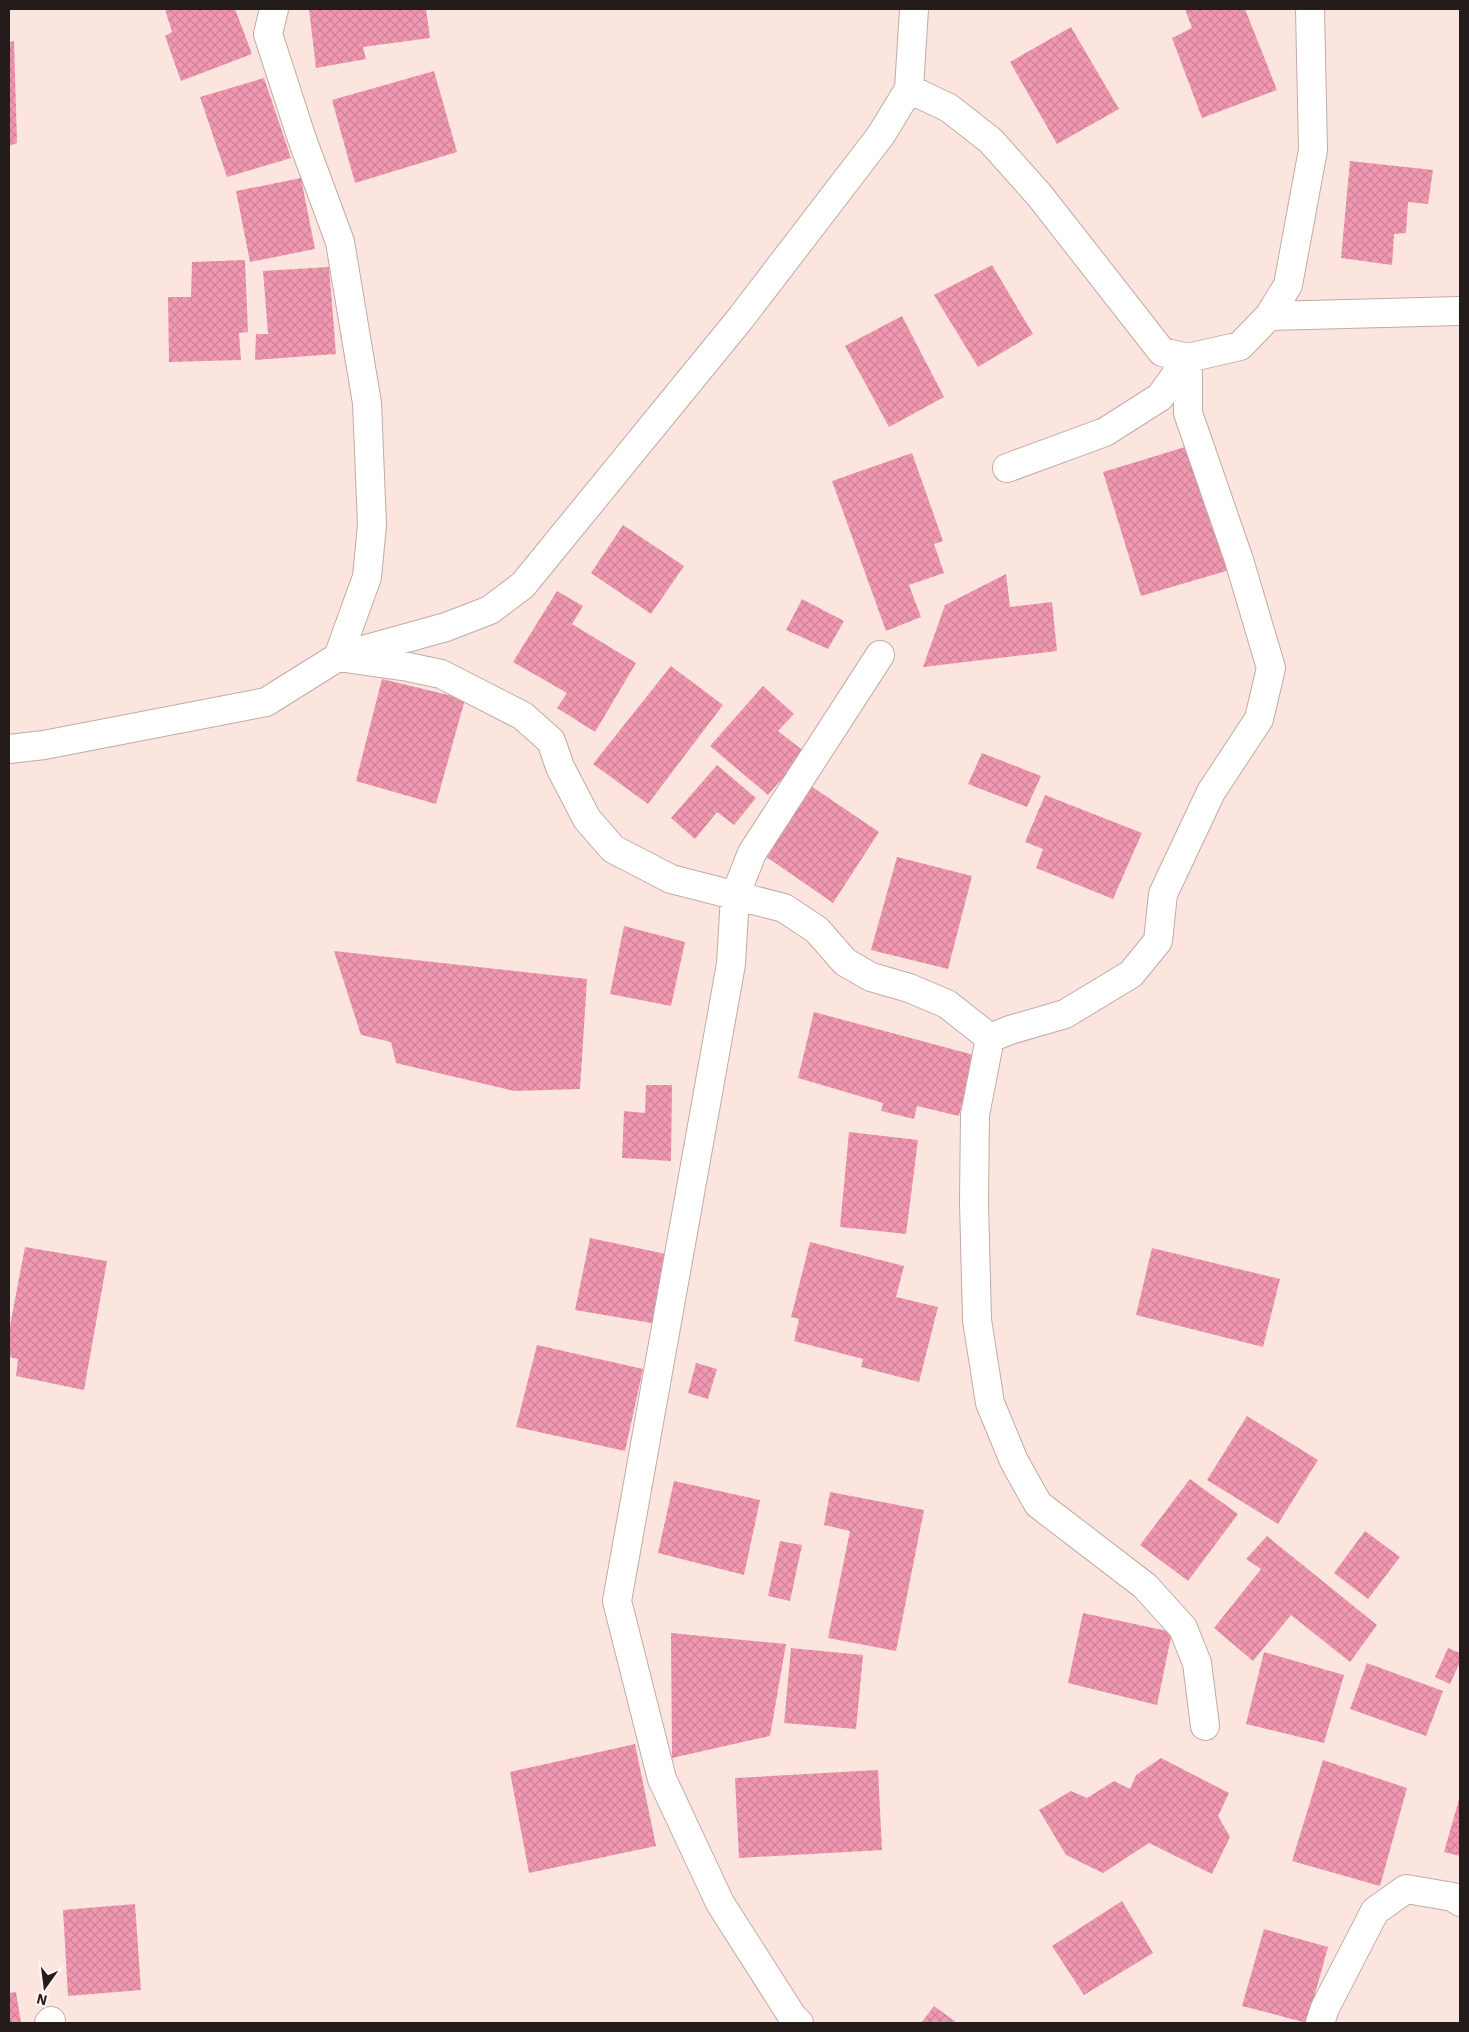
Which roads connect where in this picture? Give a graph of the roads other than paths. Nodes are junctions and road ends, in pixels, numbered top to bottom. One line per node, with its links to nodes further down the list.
1 (274, 9): 10 (street)
2 (914, 9): 4 (street)
3 (1310, 9): 6 (street)
4 (909, 89): 7 (street); 10 (street)
5 (1460, 311): 6 (street)
6 (1269, 316): 7 (street)
7 (1188, 358): 8 (street); 13 (street)
8 (1007, 468)
9 (880, 655): 12 (street)
10 (338, 657): 11 (street); 12 (street)
11 (9, 749)
12 (735, 896): 13 (street); 16 (street)
13 (990, 1038): 14 (street)
14 (1205, 1726)
15 (1460, 1902): 17 (street)
16 (799, 2023)
17 (1320, 2023)

